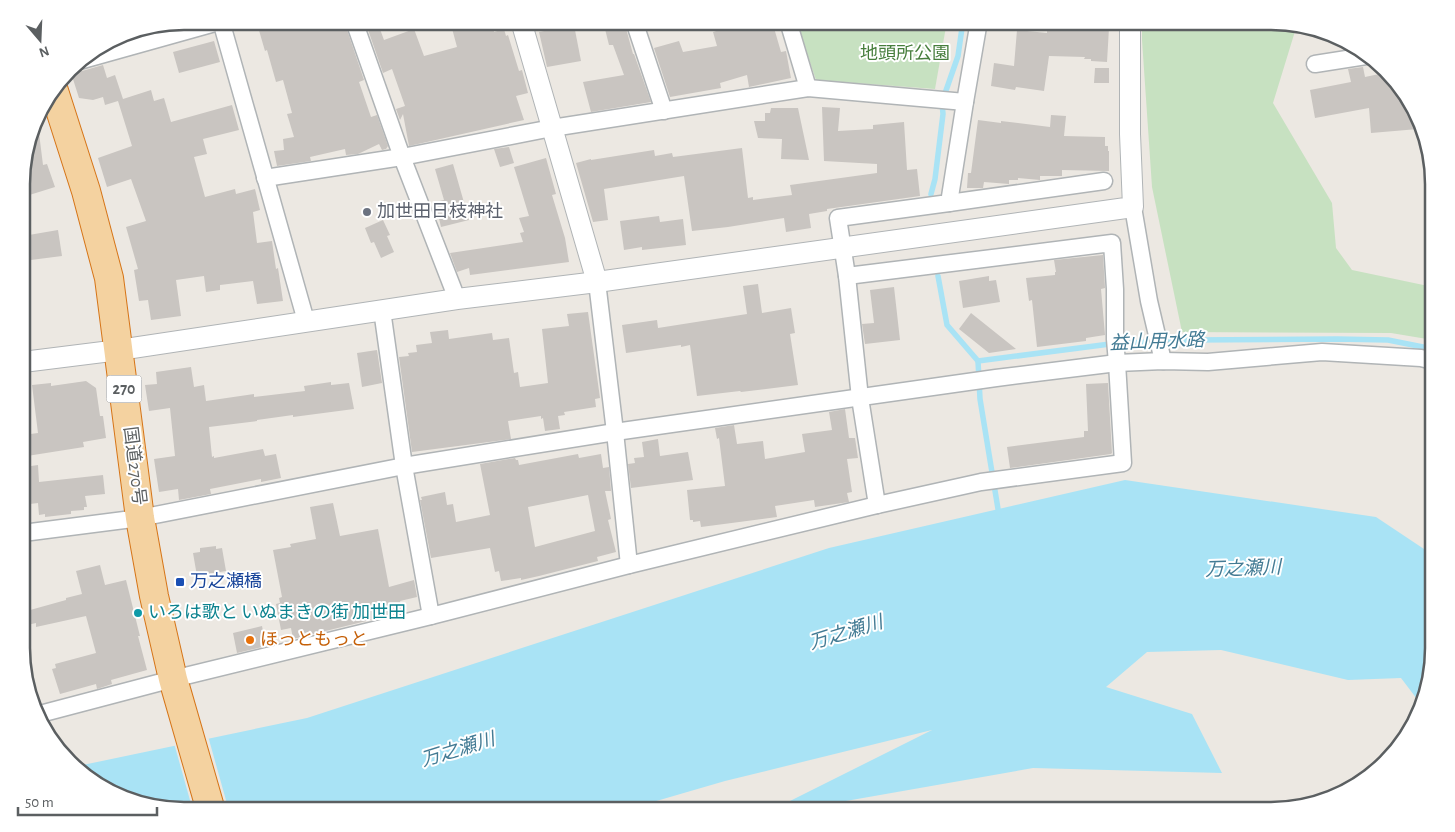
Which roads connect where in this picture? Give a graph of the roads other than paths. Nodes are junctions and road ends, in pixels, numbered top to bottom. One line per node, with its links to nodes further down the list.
1 (189, 30): 9 (street)
2 (224, 30): 18 (street)
3 (357, 30): 17 (street)
4 (524, 30): 16 (street)
5 (637, 30): 15 (street)
6 (791, 30): 12 (street)
7 (977, 30): 14 (street)
8 (1130, 30): 21 (street)
9 (103, 53)
10 (1358, 57): 11 (street)
11 (1315, 64)
12 (808, 88): 14 (street); 15 (street)
13 (56, 98): 28 (highway, 国道270号 / 270)
14 (959, 102): 20 (street)
15 (664, 111): 16 (street)
16 (552, 128): 17 (street); 24 (street)
17 (402, 157): 18 (street); 25 (street)
18 (265, 178): 27 (street)
19 (1104, 181): 20 (street)
20 (949, 203): 22 (street)
21 (1133, 207): 22 (street); 30 (street)
22 (843, 247): 23 (street); 24 (street)
23 (848, 276): 29 (street); 33 (street)
24 (597, 282): 25 (street); 34 (street)
25 (457, 299): 26 (street)
26 (382, 310): 27 (street); 35 (street)
27 (306, 322): 28 (street)
28 (119, 350): 32 (street); 37 (highway, 国道270号 / 270)
29 (1116, 351): 30 (street); 33 (street); 36 (street)
30 (1162, 355): 31 (street)
31 (1425, 359)
32 (30, 361)
33 (860, 398): 34 (street); 36 (street)
34 (615, 432): 35 (street); 39 (street)
35 (404, 466): 37 (street); 40 (street)
36 (877, 505): 39 (street)
37 (140, 518): 38 (street); 41 (highway, 国道270号 / 270)
38 (30, 532)
39 (629, 564): 40 (street)
40 (431, 616): 41 (street)
41 (175, 685): 42 (street); 43 (highway, 国道270号 / 270)
42 (45, 713)
43 (208, 802)

